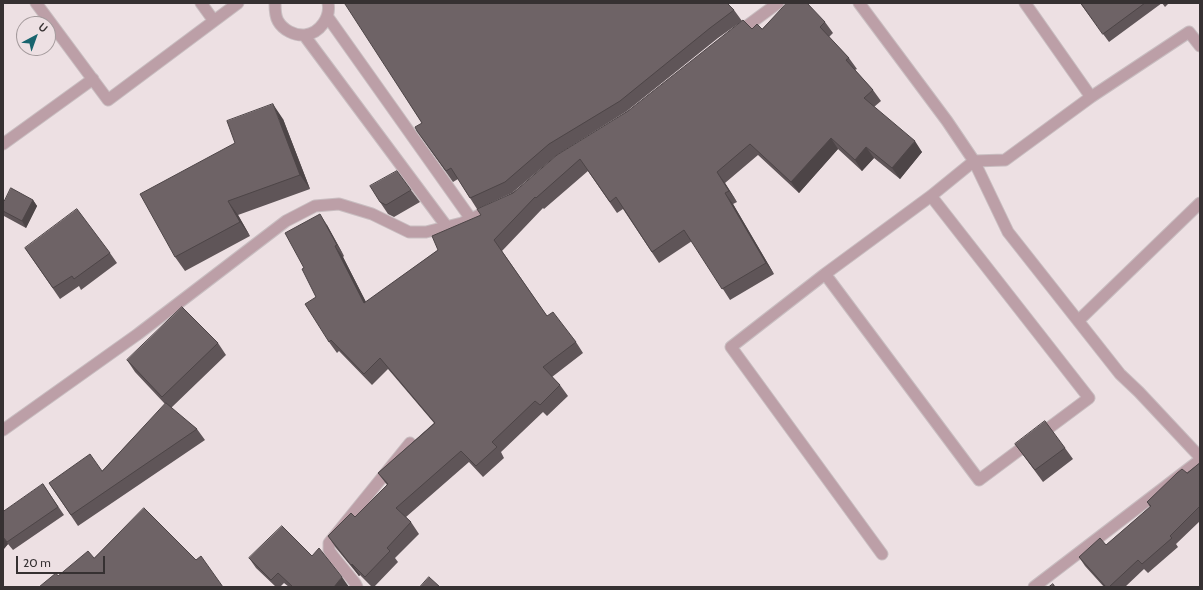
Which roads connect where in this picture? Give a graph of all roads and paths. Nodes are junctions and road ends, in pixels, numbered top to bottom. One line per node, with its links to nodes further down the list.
1 (36, 3): 14 (street)
2 (201, 3): 10 (street)
3 (238, 3): 10 (street)
4 (275, 3): 11 (street)
5 (328, 3): 9 (street)
6 (778, 3): 12 (street)
7 (859, 3): 17 (street)
8 (1025, 3): 15 (street)
9 (327, 16): 11 (street); 21 (street)
10 (214, 21): 14 (street)
11 (304, 35): 22 (street)
12 (729, 39)
13 (1200, 46): 15 (street)
14 (93, 79): 16 (street)
15 (1091, 97): 17 (street)
16 (3, 144)
17 (974, 160): 18 (street); 24 (street)
18 (931, 196): 23 (street); 23 (street)
19 (1200, 203): 24 (street)
20 (503, 205): 21 (street)
21 (472, 219): 22 (street)
22 (447, 227): 25 (street)
23 (825, 274): 28 (street)
24 (1078, 321): 27 (street)
25 (3, 430)
26 (410, 443): 29 (street)
27 (1200, 459): 30 (street)
28 (882, 554)
29 (356, 587)
30 (1034, 587)

